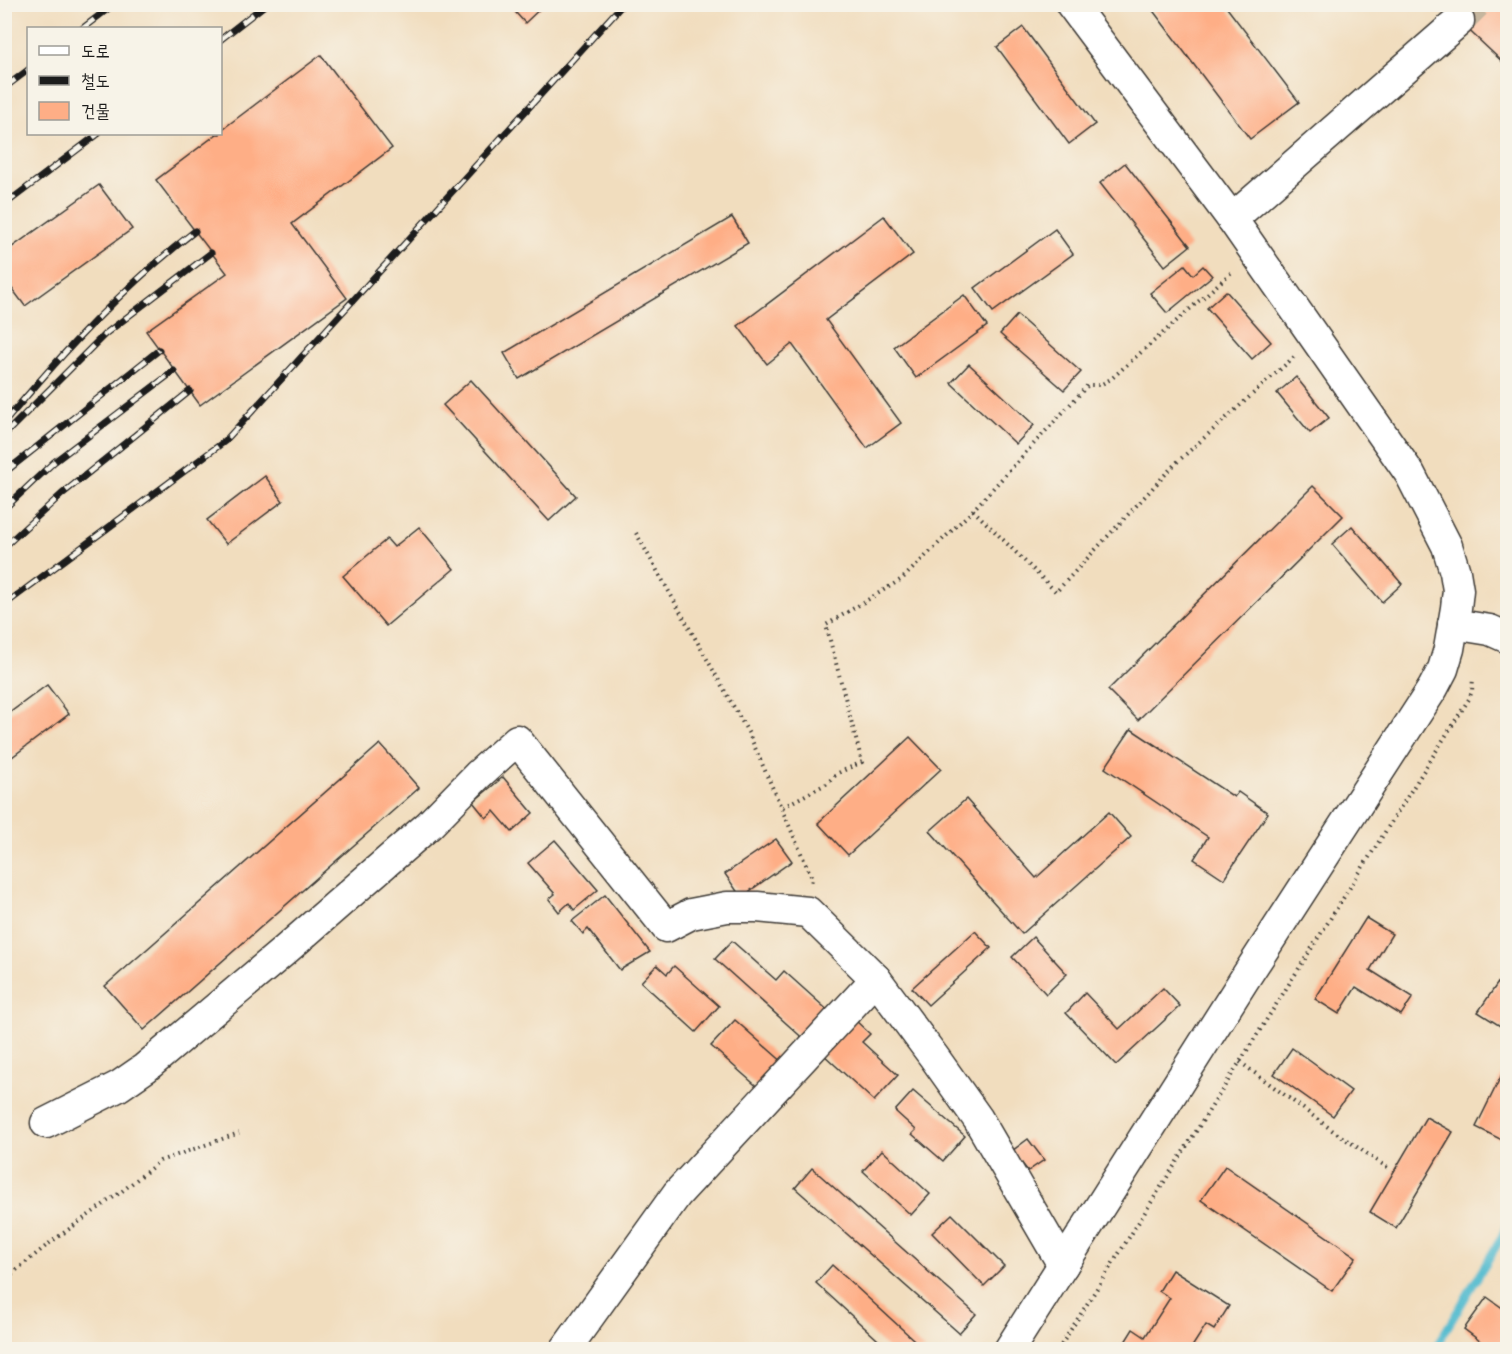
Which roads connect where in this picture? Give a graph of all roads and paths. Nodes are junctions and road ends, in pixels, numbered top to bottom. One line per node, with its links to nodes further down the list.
1 (1071, 4): 3 (street)
2 (1459, 21): 3 (street)
3 (1232, 219): 4 (street)
4 (1256, 252): 5 (street); 6 (path)
5 (1316, 338): 6 (path); 8 (street)
6 (973, 510): 11 (path)
7 (636, 533): 11 (path)
8 (1453, 624): 9 (street); 18 (street)
9 (1508, 638)
10 (1473, 675): 14 (path)
11 (783, 807): 12 (path)
12 (808, 912): 13 (street); 15 (street)
13 (876, 979): 18 (street); 20 (street)
14 (1240, 1062): 17 (path); 22 (path)
15 (46, 1123)
16 (239, 1133): 19 (path)
17 (1388, 1168)
18 (1063, 1264): 21 (street)
19 (4, 1283)
20 (565, 1350)
21 (1009, 1350)
22 (1058, 1350)

